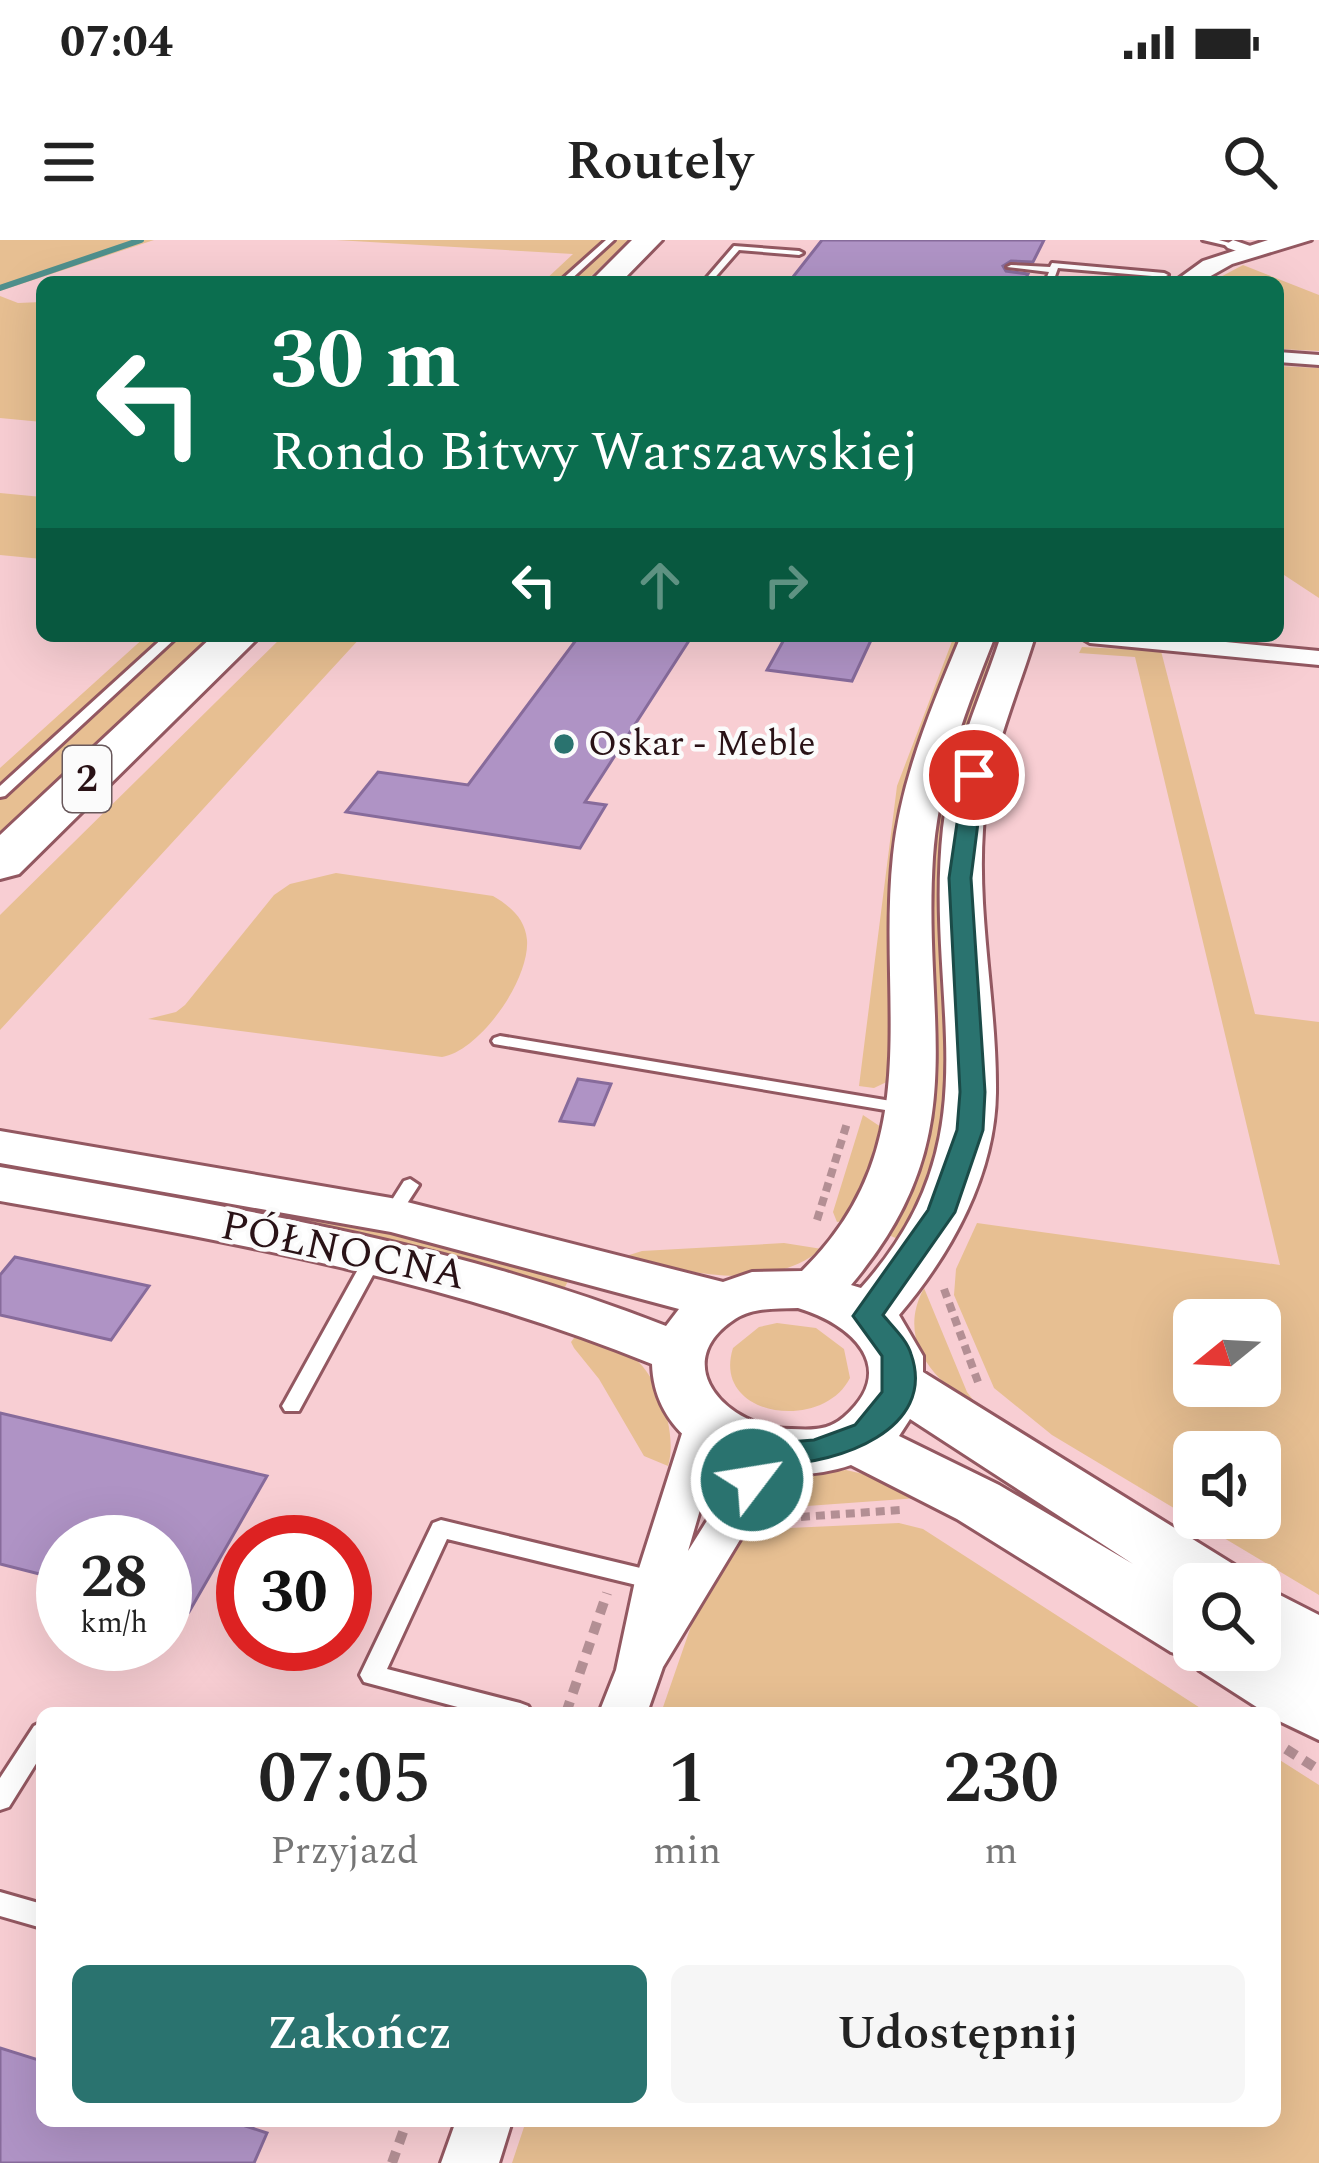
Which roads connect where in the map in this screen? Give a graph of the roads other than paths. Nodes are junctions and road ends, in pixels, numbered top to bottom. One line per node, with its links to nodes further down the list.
1 (610, 240): 9 (lane)
2 (649, 240): 10 (highway)
3 (1207, 240): 5 (lane)
4 (1300, 240): 5 (street)
5 (1246, 245): 14 (street)
6 (799, 253): 11 (lane)
7 (1011, 267): 8 (lane)
8 (1054, 270): 12 (lane); 13 (lane)
9 (570, 276)
10 (611, 276)
11 (712, 276)
12 (1051, 276)
13 (1139, 276)
14 (1178, 276)
15 (1284, 357): 16 (street)
16 (1319, 360)
17 (165, 642): 23 (lane)
18 (232, 642): 24 (highway, 2)
19 (976, 642): 26 (street)
20 (1016, 642): 32 (street)
21 (1152, 642): 22 (street)
22 (1319, 658)
23 (0, 793)
24 (0, 863)
25 (500, 1041): 26 (lane)
26 (916, 1110): 30 (street)
27 (0, 1147): 29 (street, PÓŁNOCNA)
28 (0, 1184): 29 (street, PÓŁNOCNA)
29 (392, 1218): 31 (street, PÓŁNOCNA); 33 (street, PÓŁNOCNA); 35 (lane)
30 (813, 1291): 31 (street); 32 (street)
31 (722, 1301): 33 (street)
32 (868, 1316): 34 (street)
33 (677, 1352): 36 (street)
34 (900, 1385): 37 (street); 39 (street)
35 (292, 1406)
36 (705, 1424): 38 (street); 40 (street)
37 (855, 1440): 38 (street); 41 (street)
38 (772, 1452): 45 (street)
39 (1181, 1563)
40 (657, 1581): 45 (street); 46 (lane)
41 (1173, 1620)
42 (1281, 1625): 43 (street)
43 (1319, 1648)
44 (1255, 1671): 47 (street)
45 (632, 1692)
46 (497, 1707)
47 (1319, 1711)
48 (36, 1742): 49 (lane)
49 (0, 1798)
50 (0, 1904): 51 (lane)
51 (36, 1914)
52 (482, 2127): 53 (street)
53 (470, 2163)

